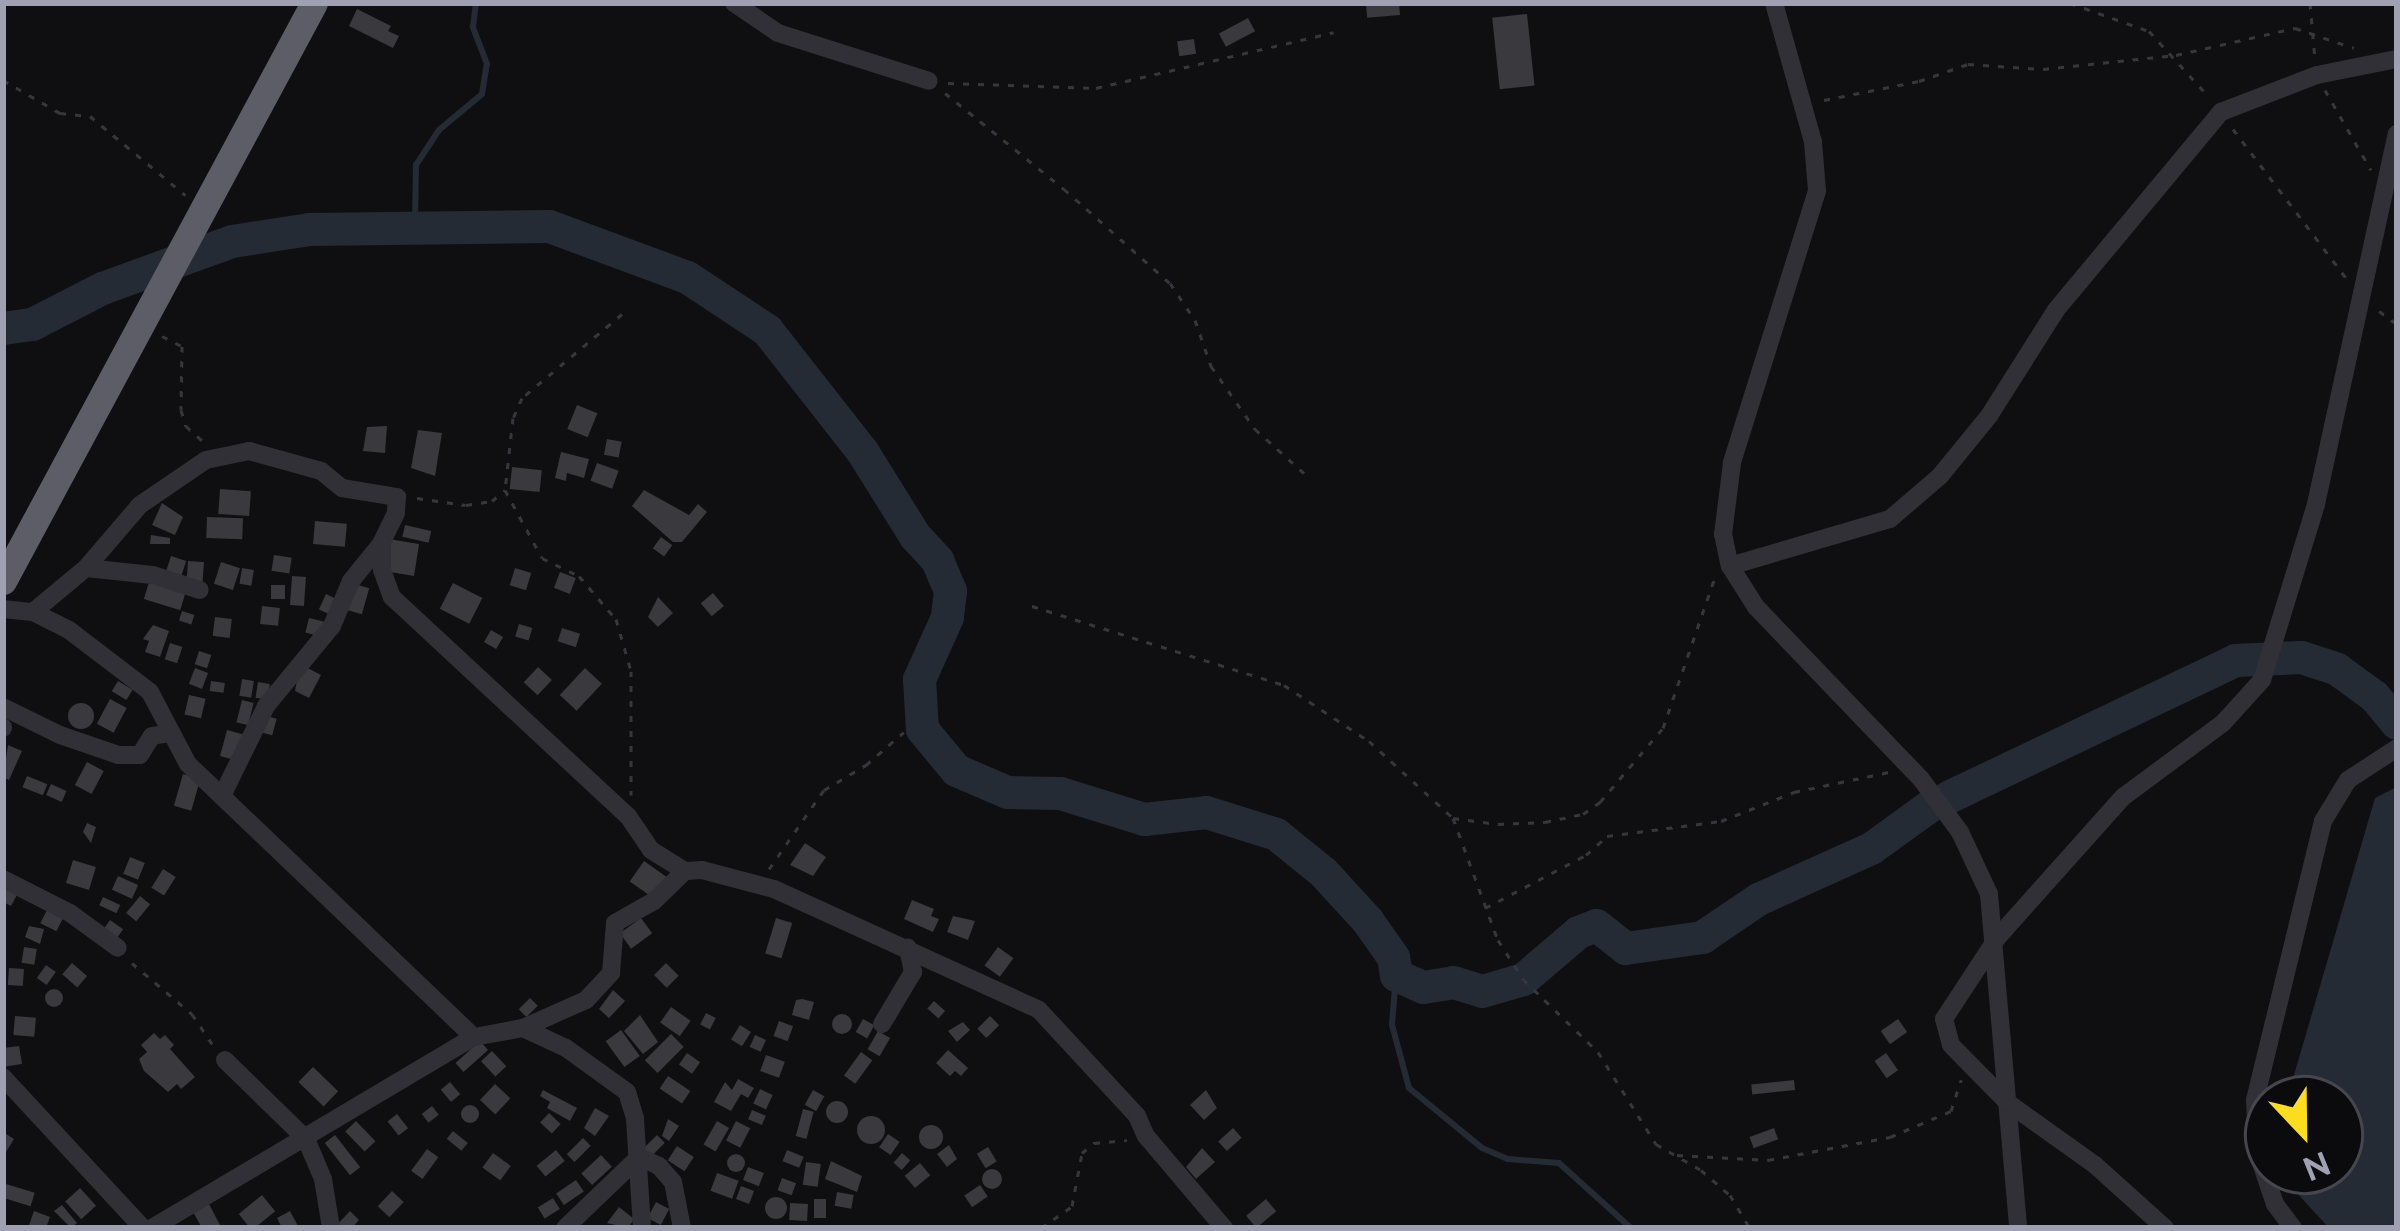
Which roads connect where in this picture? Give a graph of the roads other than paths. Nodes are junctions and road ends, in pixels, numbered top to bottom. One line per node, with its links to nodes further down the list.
1 (314, 3): 10 (highway)
2 (734, 3): 5 (street)
3 (1774, 3): 8 (street)
4 (2397, 59): 8 (street)
5 (928, 82)
6 (2397, 134): 20 (street)
7 (382, 542): 9 (street); 17 (street); 18 (street)
8 (1728, 556): 20 (street)
9 (86, 568): 11 (street); 13 (street)
10 (3, 581)
11 (200, 590)
12 (3, 609): 13 (street)
13 (33, 612): 15 (street)
14 (3, 707): 15 (street)
15 (169, 733): 17 (street)
16 (2397, 748): 40 (street)
17 (223, 796): 25 (street)
18 (685, 871): 22 (street); 24 (street)
19 (3, 878): 21 (street)
20 (1997, 938): 28 (street); 28 (street)
21 (118, 948)
22 (908, 948): 23 (street); 37 (street)
23 (882, 1024)
24 (523, 1028): 25 (street); 30 (street)
25 (473, 1037): 29 (street)
26 (225, 1060): 29 (street)
27 (3, 1077): 31 (street)
28 (2008, 1102): 38 (street); 39 (street)
29 (306, 1139): 32 (street); 33 (street)
30 (639, 1157): 34 (street); 35 (street); 36 (street)
31 (143, 1228)
32 (152, 1228)
33 (331, 1228)
34 (565, 1228)
35 (642, 1228)
36 (682, 1228)
37 (1224, 1228)
38 (2018, 1228)
39 (2164, 1228)
40 (2293, 1228)

